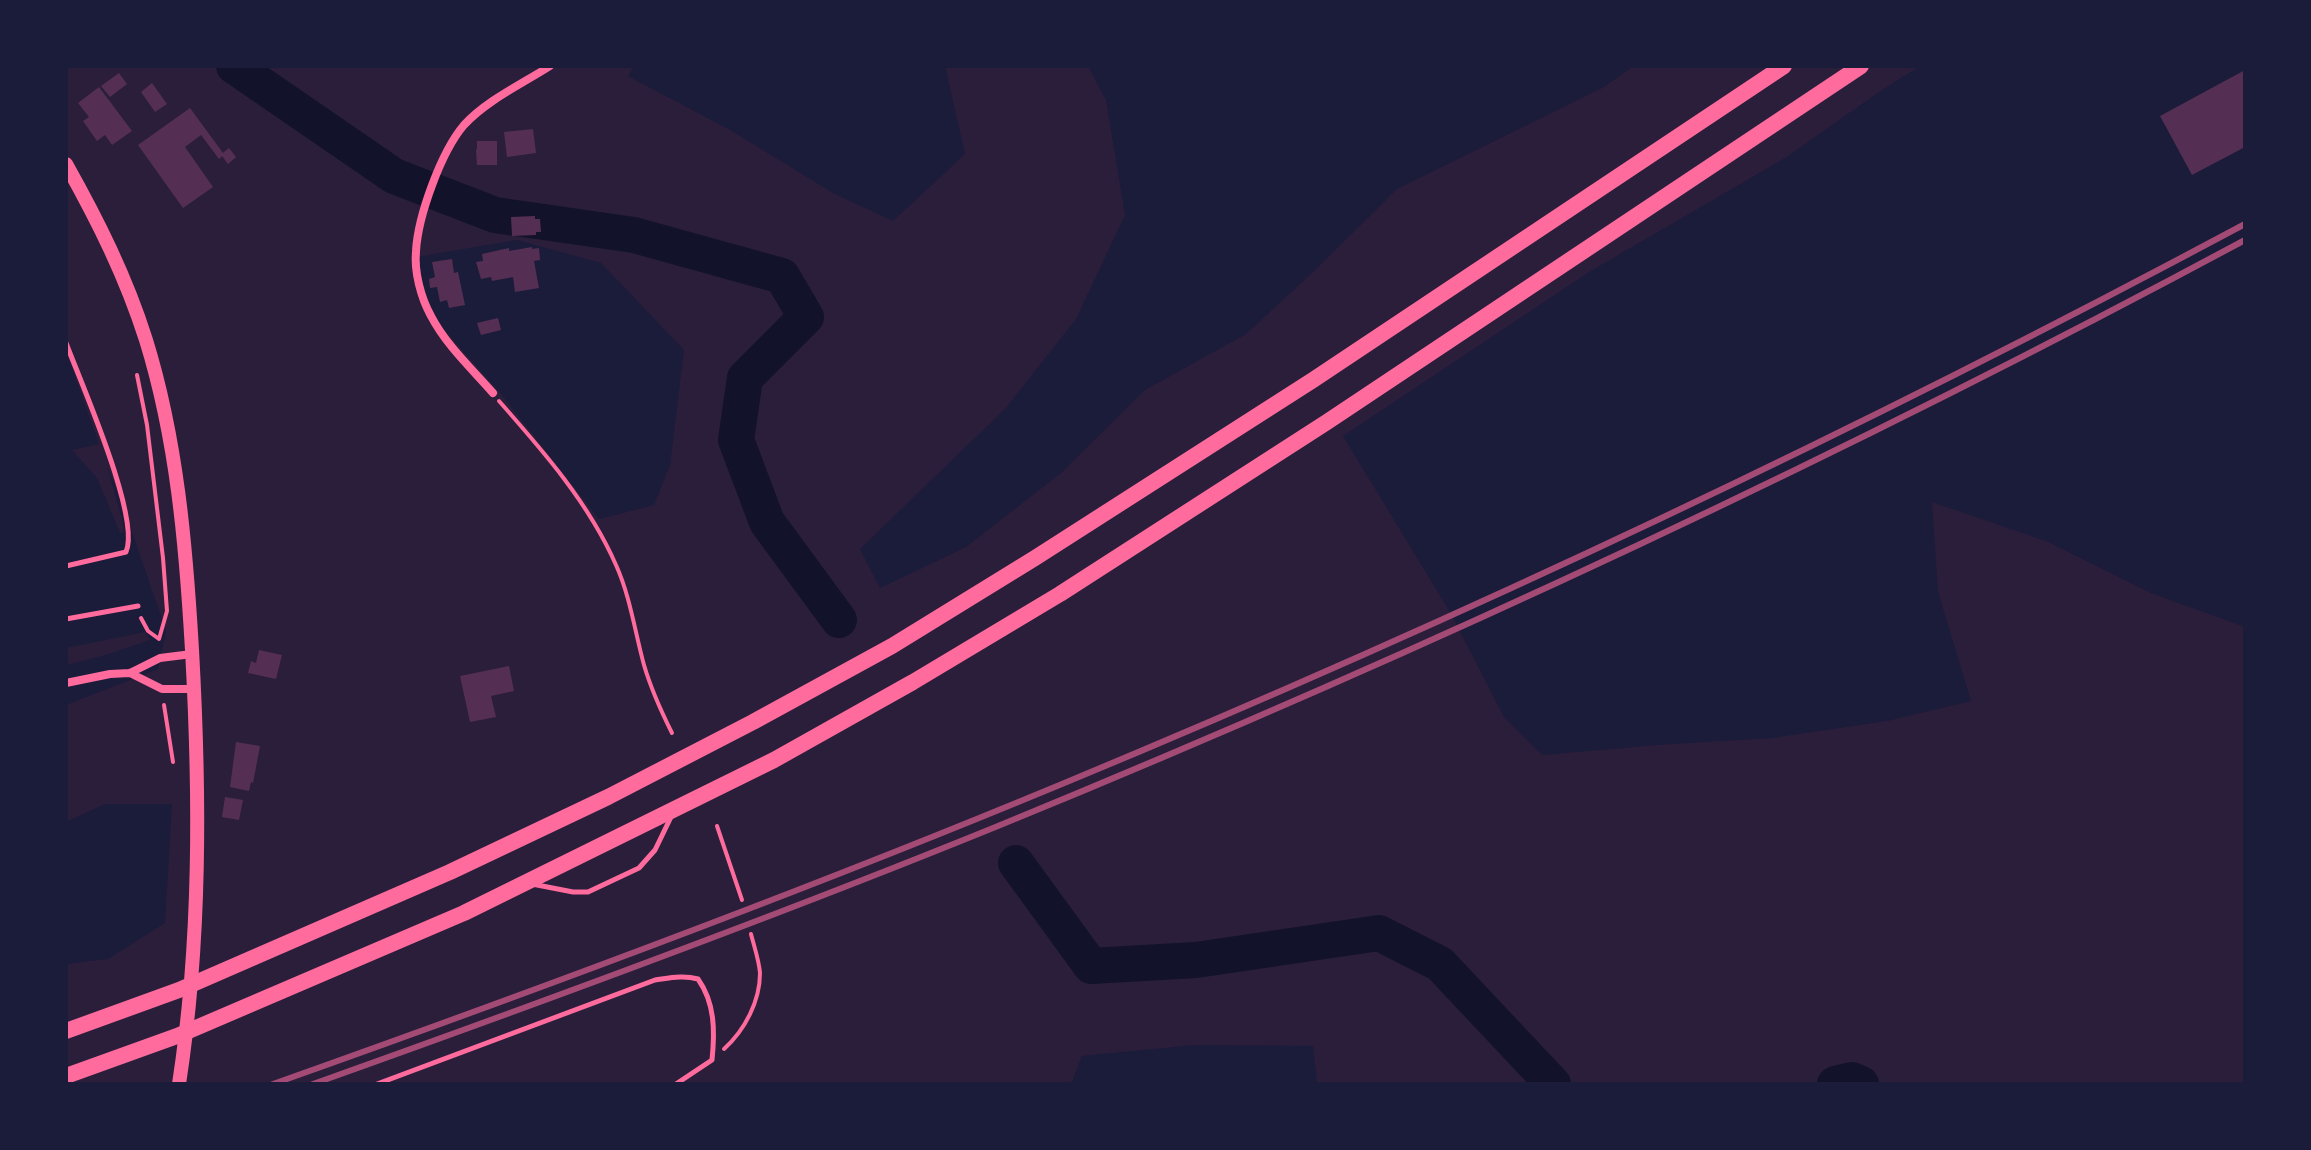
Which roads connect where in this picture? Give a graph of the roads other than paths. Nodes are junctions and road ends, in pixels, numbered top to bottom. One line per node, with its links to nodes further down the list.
1 (550, 66): 6 (street)
2 (1784, 66): 16 (highway)
3 (1861, 66): 14 (highway)
4 (66, 164): 10 (main road)
5 (66, 343): 7 (lane)
6 (493, 393)
7 (66, 566)
8 (138, 606): 9 (lane)
9 (66, 619)
10 (192, 654): 11 (street); 13 (main road)
11 (130, 673): 12 (street); 13 (street)
12 (66, 683)
13 (194, 689): 18 (main road)
14 (674, 810): 15 (highway); 15 (lane)
15 (527, 883): 17 (highway)
16 (66, 1031)
17 (66, 1076)
18 (179, 1084)
19 (377, 1084): 20 (lane)
20 (676, 1084)

